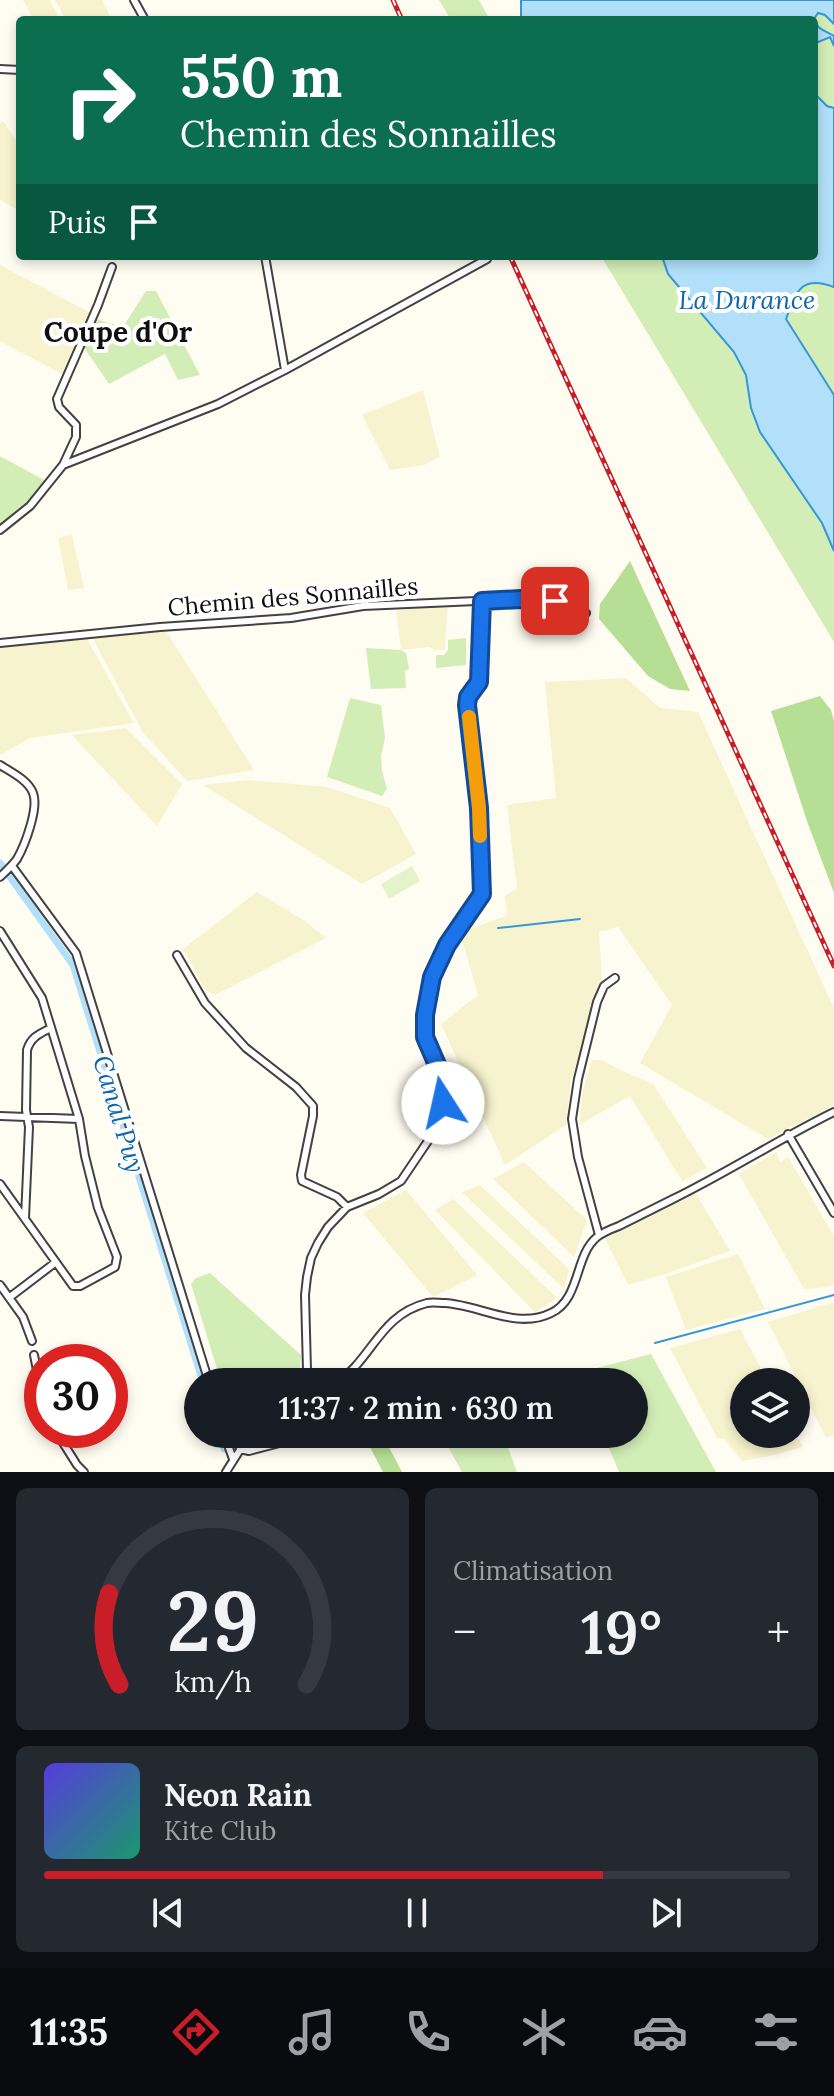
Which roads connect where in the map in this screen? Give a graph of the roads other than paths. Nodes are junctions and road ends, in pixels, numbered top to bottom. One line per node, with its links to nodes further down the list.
1 (266, 260): 4 (street)
2 (485, 260): 4 (street)
3 (112, 267): 5 (street)
4 (285, 370): 5 (street)
5 (63, 465): 6 (street)
6 (0, 530)
7 (482, 601): 8 (street, Chemin des Sonnailles); 9 (street, Chemin des Sonnailles); 22 (street)
8 (586, 613)
9 (0, 643)
10 (0, 765): 11 (street)
11 (6, 871): 30 (street)
12 (0, 931): 15 (street)
13 (177, 955): 22 (street)
14 (615, 978): 25 (street)
15 (51, 1028): 18 (street); 19 (street)
16 (834, 1112): 20 (street)
17 (0, 1116): 18 (street)
18 (27, 1118): 19 (street); 24 (street)
19 (79, 1119): 26 (street)
20 (788, 1134): 23 (street); 25 (street)
21 (0, 1184): 24 (street)
22 (347, 1207): 31 (street)
23 (834, 1213)
24 (25, 1218): 26 (street)
25 (599, 1235): 32 (street)
26 (56, 1262): 28 (street)
27 (0, 1285): 28 (street)
28 (10, 1297): 29 (street)
29 (32, 1341)
30 (205, 1368)
31 (307, 1368)
32 (353, 1368)
33 (66, 1448): 38 (street)
34 (229, 1448): 37 (street)
35 (260, 1448): 36 (street)
36 (240, 1449): 37 (street)
37 (233, 1459): 39 (street)
38 (84, 1472)
39 (227, 1472)

